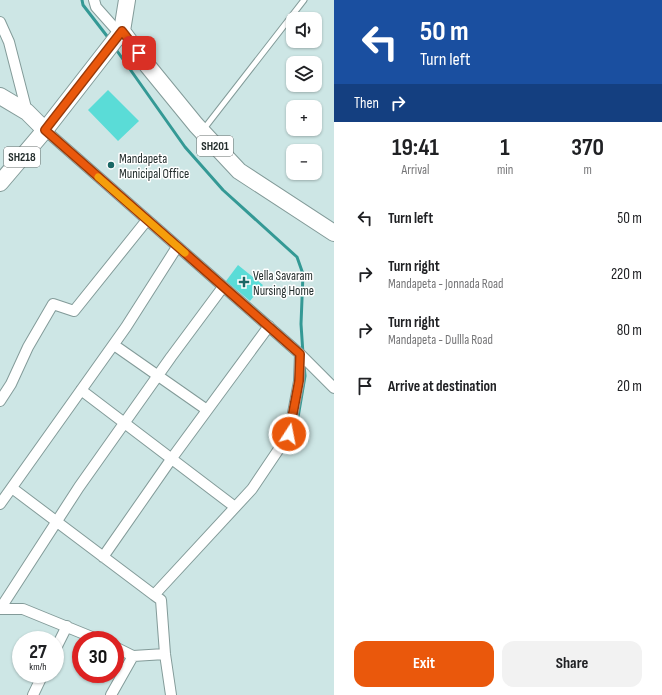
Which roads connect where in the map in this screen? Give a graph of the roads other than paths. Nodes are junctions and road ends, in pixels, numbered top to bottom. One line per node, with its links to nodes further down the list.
1 (94, 0): 5 (street)
2 (127, 0): 5 (main road, SH218)
3 (304, 0): 9 (lane)
4 (0, 22): 7 (street)
5 (117, 38): 8 (main road, SH218); 9 (main road, SH201)
6 (0, 96): 7 (main road)
7 (27, 112): 8 (main road)
8 (45, 130): 10 (main road, SH218); 11 (street)
9 (202, 131): 12 (main road, SH201)
10 (0, 183)
11 (146, 220): 13 (street); 21 (street)
12 (334, 234)
13 (177, 247): 14 (street); 16 (street)
14 (223, 286): 15 (street); 18 (street)
15 (269, 326): 17 (street); 22 (street)
16 (114, 345): 18 (street); 20 (street)
17 (301, 354): 19 (street); 26 (street)
18 (158, 375): 22 (street); 23 (street)
19 (334, 388)
20 (81, 390): 23 (street); 25 (street)
21 (0, 401)
22 (207, 410): 24 (street)
23 (125, 422): 24 (street); 27 (street)
24 (172, 458): 26 (street); 28 (street)
25 (4, 496): 27 (street)
26 (235, 507): 29 (street)
27 (56, 522): 28 (street); 30 (street)
28 (103, 558): 29 (street)
29 (154, 595): 35 (street)
30 (0, 609): 31 (street)
31 (67, 626): 32 (street); 33 (street)
32 (78, 631)
33 (64, 632)
34 (124, 652): 36 (street)
35 (165, 654): 36 (street); 40 (street)
36 (133, 656): 39 (street)
37 (39, 683): 38 (street)
38 (33, 695)
39 (111, 695)
40 (171, 695)

